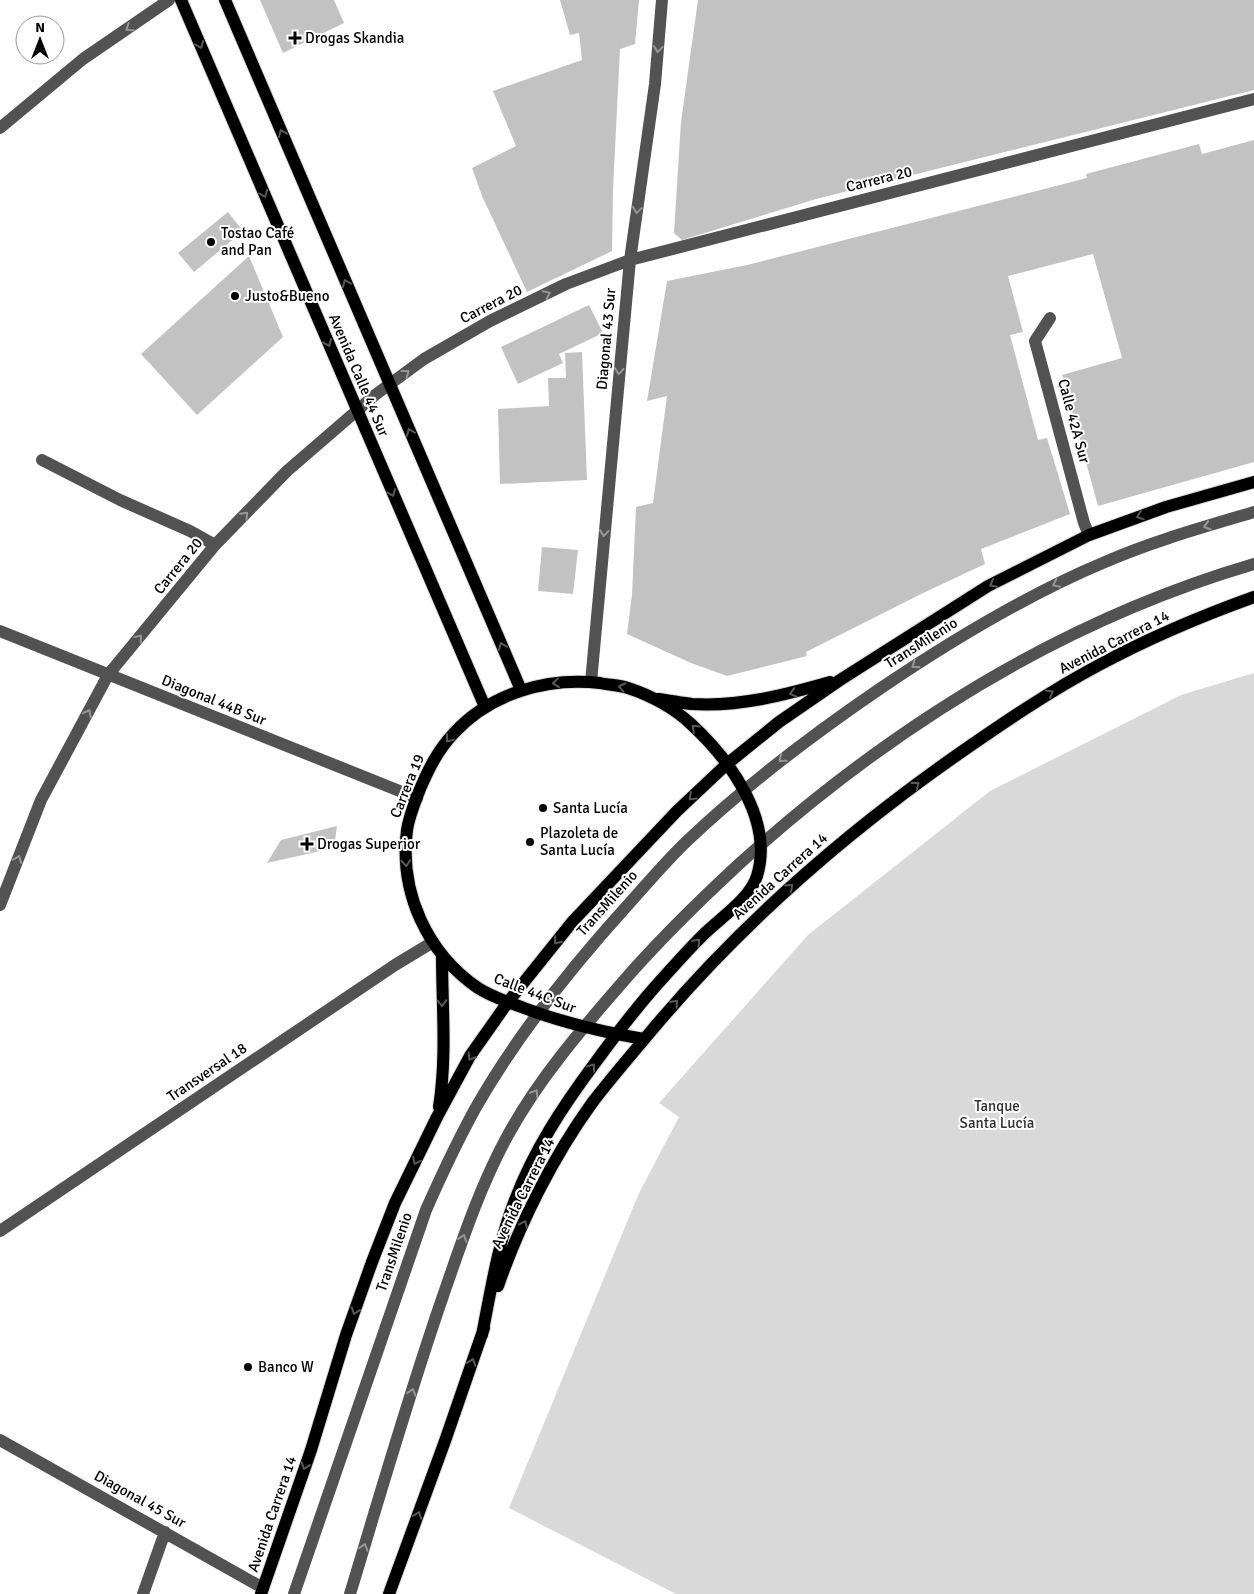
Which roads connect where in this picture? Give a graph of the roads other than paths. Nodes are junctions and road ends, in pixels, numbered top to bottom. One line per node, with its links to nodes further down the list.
1 (169, 0): 6 (street, one-way to 6)
2 (181, 0): 10 (main road, Avenida Calle 44 Sur, one-way to 10)
3 (225, 0): 9 (main road, Avenida Calle 44 Sur, one-way to 3)
4 (662, 0): 7 (street, Diagonal 43 Sur, one-way to 7)
5 (1254, 99): 7 (street, Carrera 20)
6 (0, 128)
7 (630, 260): 9 (street, Carrera 20, one-way to 7); 21 (street, Diagonal 43 Sur, one-way to 21)
8 (1050, 318): 14 (street, Calle 42A Sur)
9 (390, 385): 10 (street, Carrera 20); 22 (main road, Avenida Calle 44 Sur, one-way to 9)
10 (357, 411): 15 (street, Carrera 20, one-way to 10); 24 (main road, Avenida Calle 44 Sur, one-way to 24)
11 (42, 460): 15 (street)
12 (1254, 482): 14 (main road, Avenida Carrera 14, one-way to 14)
13 (1254, 512): 26 (street, TransMilenio, one-way to 26)
14 (1089, 535): 20 (main road, Avenida Carrera 14, one-way to 20)
15 (215, 545): 19 (street, Carrera 20, one-way to 15)
16 (1254, 564): 28 (street)
17 (1254, 597): 36 (main road, Avenida Carrera 14, one-way to 17)
18 (0, 631): 19 (street, Diagonal 44B Sur)
19 (108, 676): 27 (street, Diagonal 44B Sur); 29 (street, Carrera 20, one-way to 19)
20 (840, 680): 23 (main road, one-way to 23); 25 (main road, Avenida Carrera 14)
21 (591, 682): 22 (main road, Carrera 19, one-way to 22); 23 (main road, Carrera 19, one-way to 21)
22 (521, 690): 24 (main road, Carrera 19)
23 (652, 698): 25 (main road, one-way to 23)
24 (485, 707): 27 (main road, Carrera 19, one-way to 27)
25 (727, 764): 26 (main road, Avenida Carrera 14); 32 (main road, Avenida Carrera 14, one-way to 32)
26 (744, 791): 28 (main road, Avenida Carrera 14); 33 (street, TransMilenio)
27 (417, 798): 30 (main road, Carrera 19, one-way to 30)
28 (760, 846): 34 (street); 35 (main road, Avenida Carrera 14, one-way to 28)
29 (0, 904)
30 (433, 942): 31 (main road, Calle 44C Sur); 38 (street, Transversal 18)
31 (442, 955): 32 (main road, Calle 44C Sur); 37 (main road, one-way to 37)
32 (508, 1002): 33 (main road, Calle 44C Sur); 37 (main road, Avenida Carrera 14, one-way to 37)
33 (537, 1013): 34 (main road, Calle 44C Sur); 44 (street, TransMilenio)
34 (583, 1028): 35 (main road, Calle 44C Sur); 45 (street, one-way to 34)
35 (616, 1035): 36 (main road, Calle 44C Sur); 39 (main road, Avenida Carrera 14, one-way to 35)
36 (644, 1040): 39 (main road, Avenida Carrera 14, one-way to 36)
37 (437, 1117): 42 (main road, Avenida Carrera 14, one-way to 42)
38 (0, 1231)
39 (482, 1334): 46 (main road, Avenida Carrera 14, one-way to 39)
40 (0, 1440): 41 (street, Diagonal 45 Sur)
41 (165, 1532): 42 (street, Diagonal 45 Sur); 43 (street)
42 (262, 1591)
43 (143, 1594)
44 (294, 1594)
45 (350, 1594)
46 (389, 1594)

